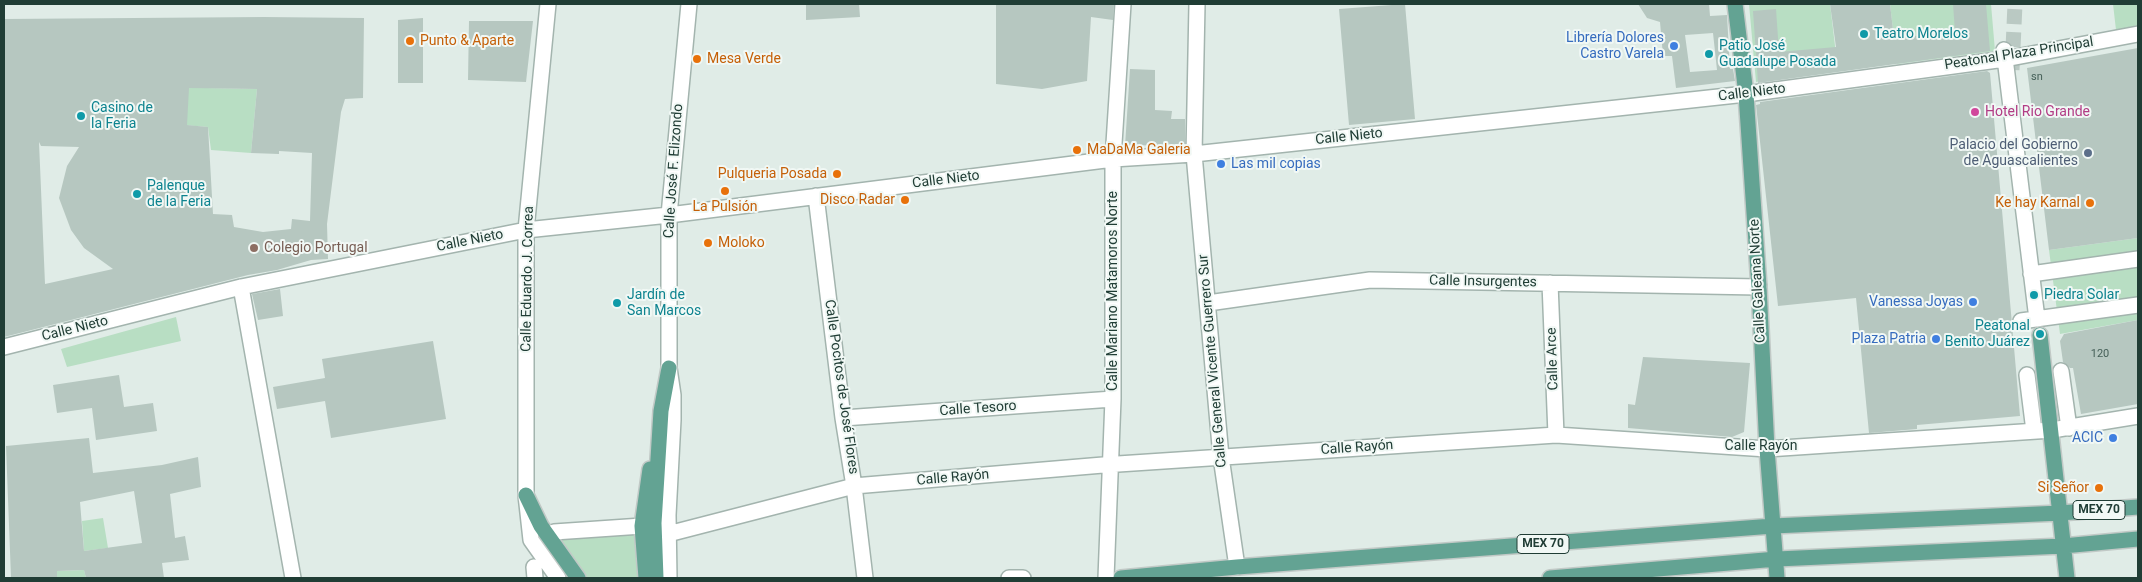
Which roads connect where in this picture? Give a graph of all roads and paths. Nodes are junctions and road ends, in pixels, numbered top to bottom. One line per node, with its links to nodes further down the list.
1 (548, 4): 14 (street, Calle Eduardo J. Correa)
2 (689, 4): 13 (street, Calle José F. Elizondo)
3 (1123, 4): 11 (street, Calle Mariano Matamoros Norte)
4 (1197, 4): 10 (street, Calle General Vicente Guerrero Sur)
5 (1735, 4): 9 (main road, Calle Galeana Norte)
6 (2138, 34): 7 (street, Peatonal Plaza Principal)
7 (2005, 54): 8 (street, Peatonal Plaza Principal); 16 (street)
8 (1899, 72): 9 (street, Calle Nieto)
9 (1746, 94): 10 (street, Calle Nieto); 18 (main road, Calle Galeana Norte)
10 (1194, 154): 11 (street, Calle Nieto); 20 (street, Calle General Vicente Guerrero Sur)
11 (1113, 159): 12 (street, Calle Nieto); 29 (street, Calle Mariano Matamoros Norte)
12 (816, 196): 13 (street, Calle Nieto); 32 (street, Calle Pocitos de José Flores)
13 (668, 215): 14 (street, Calle Nieto); 26 (street, Calle José F. Elizondo)
14 (526, 230): 19 (street, Calle Nieto); 41 (street, Calle Eduardo J. Correa)
15 (2138, 259): 16 (street)
16 (2031, 274): 22 (street)
17 (1550, 283): 18 (street, Calle Insurgentes); 20 (street, Calle Insurgentes); 36 (street, Calle Arce)
18 (1759, 286): 37 (main road, Calle Galeana Norte)
19 (242, 287): 25 (street, Calle Nieto); 53 (street)
20 (1208, 303): 38 (street, Calle General Vicente Guerrero Sur)
21 (2138, 305): 22 (street)
22 (2037, 318): 23 (street)
23 (2021, 320)
24 (2040, 335): 34 (main road)
25 (4, 347)
26 (669, 368): 30 (main road, Calle José F. Elizondo); 47 (street)
27 (2061, 372): 33 (street)
28 (2027, 375): 35 (street)
29 (1113, 399): 32 (street, Calle Tesoro); 39 (street, Calle Mariano Matamoros Norte)
30 (661, 411): 44 (main road); 57 (main road, Calle José F. Elizondo)
31 (2138, 416): 33 (street, Calle Rayón)
32 (843, 418): 40 (street, Calle Pocitos de José Flores)
33 (2069, 428): 34 (street, Calle Rayón)
34 (2052, 430): 35 (street, Calle Rayón); 43 (main road)
35 (2034, 431): 37 (street, Calle Rayón)
36 (1556, 435): 37 (street, Calle Rayón); 38 (street, Calle Rayón)
37 (1767, 449): 45 (main road, Calle Galeana Norte)
38 (1221, 457): 39 (street, Calle Rayón); 51 (street, Calle General Vicente Guerrero Sur)
39 (1110, 466): 40 (street, Calle Rayón); 62 (street, Calle Mariano Matamoros Norte)
40 (854, 486): 47 (street, Calle Rayón); 59 (street, Calle Pocitos de José Flores)
41 (526, 495): 46 (main road); 54 (street, Calle Eduardo J. Correa)
42 (2138, 507): 43 (main road, MEX 70)
43 (2060, 513): 45 (main road, MEX 70); 49 (main road)
44 (642, 526): 46 (street); 56 (main road)
45 (1773, 526): 50 (main road, Calle Galeana Norte); 51 (main road, MEX 70)
46 (548, 529): 55 (main road)
47 (668, 534): 58 (street)
48 (2138, 539): 49 (main road)
49 (2063, 546): 50 (main road); 66 (main road)
50 (1777, 559): 52 (main road); 65 (main road, Calle Galeana Norte)
51 (1237, 567): 63 (main road, MEX 70)
52 (1597, 577): 64 (main road)
53 (293, 578)
54 (558, 578)
55 (578, 578)
56 (646, 578)
57 (656, 578)
58 (669, 578)
59 (865, 578)
60 (1009, 578): 61 (street)
61 (1023, 578)
62 (1106, 578)
63 (1121, 578)
64 (1550, 578)
65 (1777, 578)
66 (2067, 578)

